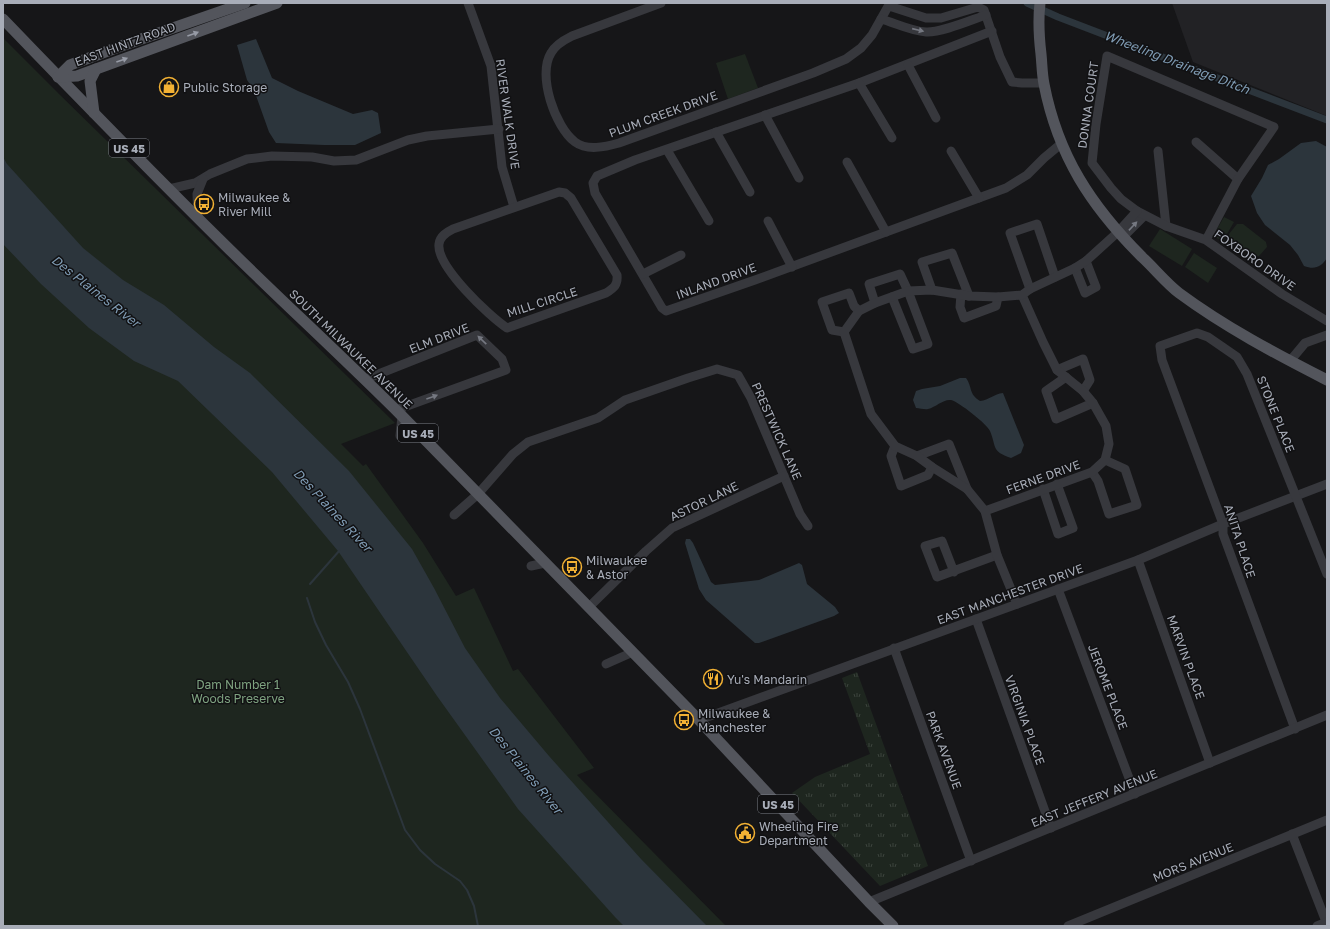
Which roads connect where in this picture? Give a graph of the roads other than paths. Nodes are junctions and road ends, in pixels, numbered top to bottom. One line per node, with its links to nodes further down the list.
1 (245, 3): 13 (main road, EAST HINTZ ROAD)
2 (277, 3): 12 (main road, EAST HINTZ ROAD, one-way to 2)
3 (468, 3): 19 (street, RIVER WALK DRIVE)
4 (661, 3): 9 (street, PLUM CREEK DRIVE)
5 (1040, 3): 15 (main road)
6 (889, 4): 7 (street, PLUM CREEK DRIVE); 9 (street, PLUM CREEK DRIVE)
7 (985, 13): 9 (street, one-way to 7); 10 (street)
8 (3, 19): 13 (main road, SOUTH MILWAUKEE AVENUE / US 45)
9 (881, 19)
10 (992, 31): 11 (street, INLAND DRIVE); 15 (street)
11 (908, 65): 14 (street, INLAND DRIVE); 18 (street)
12 (96, 69): 13 (main road, EAST HINTZ ROAD); 16 (main road)
13 (58, 77): 16 (main road, SOUTH MILWAUKEE AVENUE / US 45)
14 (859, 83): 17 (street, INLAND DRIVE); 21 (street)
15 (1043, 84): 23 (main road)
16 (94, 113): 31 (main road, SOUTH MILWAUKEE AVENUE / US 45)
17 (765, 115): 20 (street, INLAND DRIVE); 28 (street)
18 (936, 118)
19 (498, 129): 29 (street); 34 (street, RIVER WALK DRIVE)
20 (716, 132): 24 (street, INLAND DRIVE); 32 (street)
21 (892, 138)
22 (1196, 142): 30 (street)
23 (1062, 144): 33 (street, INLAND DRIVE); 41 (main road)
24 (667, 150): 37 (street); 47 (street, INLAND DRIVE)
25 (952, 150): 33 (street)
26 (1158, 151): 39 (street)
27 (847, 162): 40 (street)
28 (799, 178)
29 (203, 179): 31 (street); 36 (street)
30 (1238, 179): 35 (street, DONNA COURT); 42 (street)
31 (169, 189): 36 (main road, SOUTH MILWAUKEE AVENUE / US 45)
32 (750, 192)
33 (979, 198): 40 (street, INLAND DRIVE)
34 (514, 207): 34 (street, MILL CIRCLE)
35 (1140, 213): 39 (street, FOXBORO DRIVE); 41 (street)
36 (198, 218): 65 (main road, SOUTH MILWAUKEE AVENUE / US 45)
37 (709, 221)
38 (768, 221): 45 (street)
39 (1166, 226): 42 (street, FOXBORO DRIVE)
40 (886, 232): 45 (street, INLAND DRIVE)
41 (1120, 235): 44 (street); 62 (main road)
42 (1206, 240): 58 (street, FOXBORO DRIVE)
43 (681, 255): 47 (street)
44 (1086, 261): 46 (street); 46 (street)
45 (792, 267): 47 (street, INLAND DRIVE)
46 (1075, 268): 48 (street)
47 (643, 274)
48 (1055, 277): 49 (street); 49 (street)
49 (1030, 289): 53 (street)
50 (932, 290): 51 (street); 52 (street); 52 (street)
51 (908, 291): 54 (street); 54 (street); 56 (street)
52 (965, 295): 55 (street); 55 (street)
53 (1022, 295): 55 (street); 63 (street)
54 (892, 297): 56 (street)
55 (998, 297)
56 (875, 303): 57 (street)
57 (859, 311): 59 (street); 59 (street)
58 (1327, 321)
59 (844, 332): 71 (street)
60 (1327, 335): 62 (street)
61 (1162, 360): 82 (street, STONE PLACE); 85 (street, ANITA PLACE)
62 (1290, 361): 66 (main road)
63 (1058, 370): 64 (street); 67 (street)
64 (1066, 376): 67 (street); 68 (street)
65 (366, 379): 69 (main road, SOUTH MILWAUKEE AVENUE / US 45); 69 (street, ELM DRIVE, one-way to 65)
66 (1327, 380)
67 (1083, 391): 68 (street)
68 (1093, 403): 73 (street)
69 (399, 413): 70 (street); 81 (main road, SOUTH MILWAUKEE AVENUE / US 45)
70 (400, 436)
71 (895, 446): 72 (street); 74 (street)
72 (916, 456): 74 (street); 79 (street)
73 (1105, 460): 75 (street, FERNE DRIVE); 75 (street)
74 (932, 468): 79 (street)
75 (1092, 472): 77 (street, FERNE DRIVE)
76 (784, 476): 81 (street, PRESTWICK LANE); 86 (street, PRESTWICK LANE); 95 (street, ASTOR LANE)
77 (1057, 484): 80 (street, FERNE DRIVE); 80 (street)
78 (1327, 484): 82 (street, EAST MANCHESTER DRIVE)
79 (967, 489): 83 (street)
80 (1043, 489): 83 (street, FERNE DRIVE)
81 (478, 494): 84 (street, PRESTWICK LANE); 89 (main road, SOUTH MILWAUKEE AVENUE / US 45)
82 (1296, 495): 85 (street, EAST MANCHESTER DRIVE); 92 (street, STONE PLACE)
83 (985, 511): 87 (street)
84 (454, 515)
85 (1223, 524): 88 (street, EAST MANCHESTER DRIVE); 102 (street, ANITA PLACE)
86 (808, 526)
87 (997, 555): 91 (street); 94 (street)
88 (1138, 560): 93 (street, EAST MANCHESTER DRIVE); 103 (street, MARVIN PLACE)
89 (545, 563): 90 (street); 95 (main road, SOUTH MILWAUKEE AVENUE / US 45)
90 (531, 566)
91 (954, 572)
92 (1327, 574)
93 (1058, 589): 94 (street, EAST MANCHESTER DRIVE); 104 (street, JEROME PLACE)
94 (1017, 604): 96 (street, EAST MANCHESTER DRIVE)
95 (589, 607): 98 (main road, SOUTH MILWAUKEE AVENUE / US 45)
96 (976, 619): 97 (street, EAST MANCHESTER DRIVE); 106 (street, VIRGINIA PLACE)
97 (894, 648): 101 (street, EAST MANCHESTER DRIVE); 108 (street, PARK AVENUE)
98 (632, 652): 99 (street); 101 (main road, SOUTH MILWAUKEE AVENUE / US 45)
99 (606, 664)
100 (1327, 715): 102 (street, EAST JEFFERY AVENUE)
101 (699, 720): 109 (main road, SOUTH MILWAUKEE AVENUE / US 45)
102 (1295, 728): 103 (street, EAST JEFFERY AVENUE)
103 (1210, 763): 104 (street, EAST JEFFERY AVENUE)
104 (1135, 794): 106 (street, EAST JEFFERY AVENUE)
105 (1327, 820): 107 (street, MORS AVENUE)
106 (1051, 828): 108 (street, EAST JEFFERY AVENUE)
107 (1292, 834): 110 (street); 112 (street, MORS AVENUE)
108 (971, 861): 109 (street, EAST JEFFERY AVENUE)
109 (869, 902): 111 (main road, SOUTH MILWAUKEE AVENUE / US 45)
110 (1324, 924)
111 (893, 926)
112 (1068, 926)

